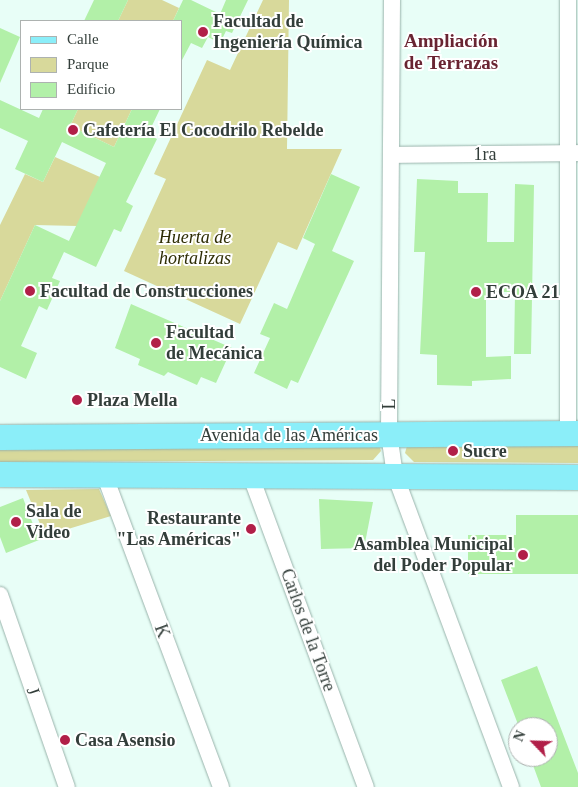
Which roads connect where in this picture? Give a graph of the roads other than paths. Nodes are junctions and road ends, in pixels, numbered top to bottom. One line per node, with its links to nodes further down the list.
1 (392, 0): 4 (street, L)
2 (568, 0): 3 (street)
3 (573, 154): 4 (street, 1ra); 5 (street)
4 (391, 155): 6 (street, L)
5 (573, 433): 6 (main road, Avenida de las Américas)
6 (389, 434): 7 (main road, Avenida de las Américas); 11 (street, L)
7 (0, 437)
8 (0, 474): 9 (main road)
9 (104, 474): 10 (main road); 15 (street, K)
10 (250, 474): 11 (main road); 16 (street, Carlos de la Torre)
11 (396, 475): 12 (main road); 17 (street, L)
12 (578, 476)
13 (0, 595): 14 (street, J)
14 (67, 787)
15 (221, 787)
16 (366, 787)
17 (510, 787)

